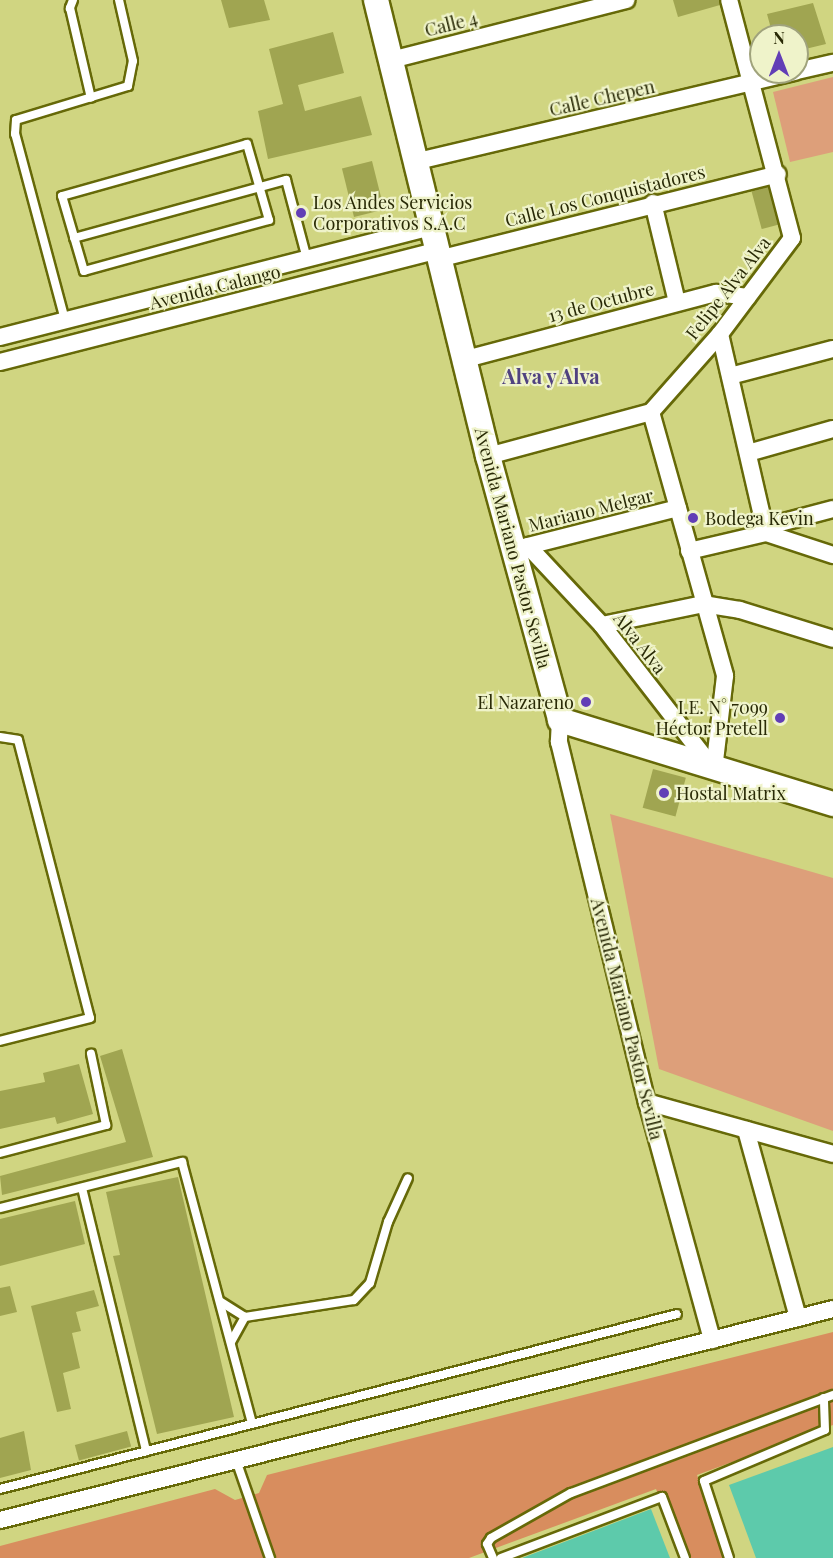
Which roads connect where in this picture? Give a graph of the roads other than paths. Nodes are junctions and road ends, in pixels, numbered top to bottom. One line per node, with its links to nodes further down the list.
1 (73, 0): 12 (lane)
2 (119, 0): 12 (lane)
3 (376, 0): 6 (street, Avenida Mariano Pastor Sevilla)
4 (626, 0): 6 (street, Calle 4)
5 (729, 0): 8 (street, Felipe Alva Alva)
6 (391, 60): 13 (street, Avenida Mariano Pastor Sevilla)
7 (833, 63): 9 (street, Calle Chepen)
8 (749, 68)
9 (809, 69)
10 (749, 83): 13 (street, Calle Chepen)
11 (754, 84): 14 (street, Felipe Alva Alva)
12 (91, 98): 23 (lane)
13 (418, 161): 17 (street, Avenida Mariano Pastor Sevilla)
14 (778, 174): 16 (street, Calle Los Conquistadores); 21 (street, Felipe Alva Alva)
15 (259, 187): 18 (lane); 18 (lane); 18 (lane); 20 (lane)
16 (653, 203): 19 (street, Calle Los Conquistadores); 22 (street)
17 (435, 226): 19 (street, Avenida Mariano Pastor Sevilla); 20 (street, Avenida Calango)
18 (74, 237)
19 (441, 254): 27 (street, Avenida Mariano Pastor Sevilla); 28 (street, Avenida Calango)
20 (307, 258): 23 (street, Avenida Calango)
21 (748, 297): 22 (street, 13 de Octubre); 24 (street, Felipe Alva Alva)
22 (677, 302): 27 (street, 13 de Octubre)
23 (65, 320): 25 (street, Avenida Calango)
24 (720, 334): 29 (street); 30 (street, Felipe Alva Alva)
25 (0, 337)
26 (833, 349): 29 (street)
27 (466, 359): 33 (street, Avenida Mariano Pastor Sevilla)
28 (0, 362)
29 (730, 376): 32 (street)
30 (651, 412): 33 (street); 34 (street)
31 (833, 429): 32 (street)
32 (748, 453): 36 (street)
33 (488, 456): 37 (street, Avenida Mariano Pastor Sevilla)
34 (678, 508): 37 (street, Mariano Melgar); 38 (street)
35 (833, 509): 36 (street)
36 (766, 530): 38 (street); 39 (street)
37 (521, 548): 41 (street, Alva Alva); 43 (street, Avenida Mariano Pastor Sevilla)
38 (689, 551): 40 (street)
39 (833, 555)
40 (703, 604): 41 (street); 42 (street); 45 (street)
41 (602, 626): 45 (street, Alva Alva)
42 (833, 639)
43 (560, 720): 45 (street); 49 (street, Avenida Mariano Pastor Sevilla)
44 (0, 737): 47 (lane)
45 (714, 770): 46 (street)
46 (833, 804)
47 (0, 1041)
48 (91, 1054): 51 (lane)
49 (647, 1102): 50 (street); 61 (street, Avenida Mariano Pastor Sevilla)
50 (746, 1130): 52 (street); 60 (street)
51 (0, 1153)
52 (832, 1156)
53 (408, 1178): 59 (lane)
54 (82, 1188): 55 (lane); 56 (lane); 65 (lane)
55 (0, 1208)
56 (221, 1302): 59 (lane); 62 (lane)
57 (833, 1309): 60 (street)
58 (677, 1314): 64 (lane)
59 (245, 1317): 62 (lane)
60 (798, 1318): 61 (street)
61 (712, 1340): 66 (street)
62 (231, 1342): 64 (lane)
63 (829, 1396): 70 (lane); 73 (lane)
64 (252, 1424): 65 (lane)
65 (146, 1451): 67 (lane)
66 (236, 1460): 68 (street); 69 (lane)
67 (0, 1489)
68 (0, 1520)
69 (270, 1558)
70 (493, 1558)
71 (501, 1558): 72 (lane)
72 (685, 1558)
73 (729, 1558)

